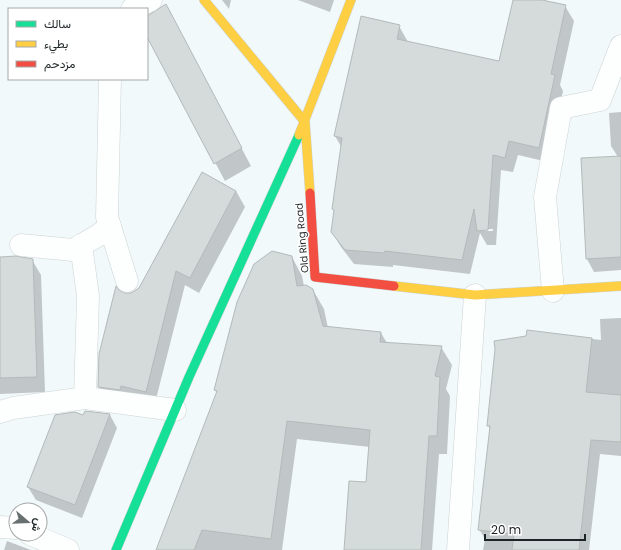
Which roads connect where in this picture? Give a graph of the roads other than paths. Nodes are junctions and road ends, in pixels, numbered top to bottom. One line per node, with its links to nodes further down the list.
1 (151, 0): 4 (street)
2 (204, 0): 7 (street)
3 (351, 0): 7 (street)
4 (134, 8)
5 (621, 46): 13 (street)
6 (110, 80): 8 (street)
7 (305, 122): 14 (street, Old Ring Road); 16 (street)
8 (110, 226): 10 (street); 11 (street)
9 (22, 245): 10 (street)
10 (81, 245): 15 (street)
11 (127, 281)
12 (621, 286): 13 (street, Old Ring Road)
13 (553, 291): 14 (street, Old Ring Road)
14 (475, 295): 21 (street)
15 (85, 398): 16 (street); 17 (street)
16 (175, 410): 20 (street)
17 (0, 412)
18 (48, 542): 19 (street)
19 (68, 550)
20 (116, 550)
21 (458, 550)

